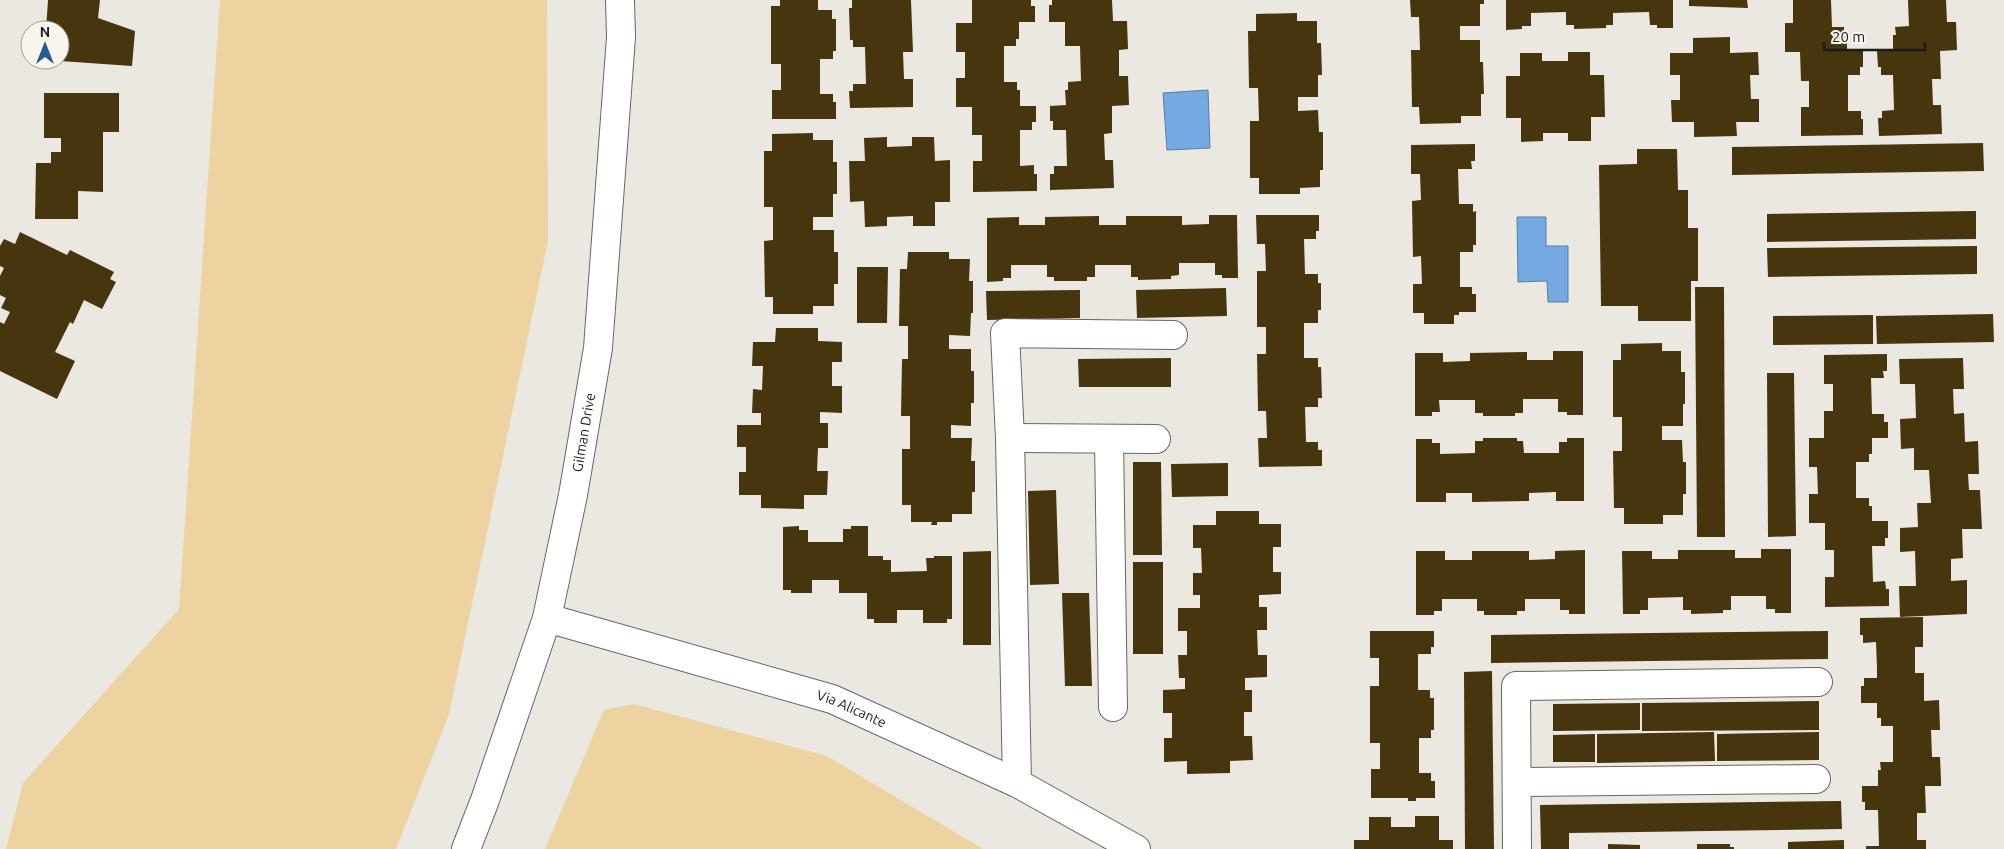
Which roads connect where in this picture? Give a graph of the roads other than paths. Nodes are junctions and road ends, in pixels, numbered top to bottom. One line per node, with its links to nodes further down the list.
1 (620, 0): 6 (main road, Gilman Drive)
2 (1173, 335): 3 (main road)
3 (1010, 438): 5 (main road); 11 (main road)
4 (1156, 439): 5 (main road)
5 (1109, 440): 8 (main road)
6 (547, 618): 11 (main road, Via Alicante); 12 (main road, Gilman Drive)
7 (1818, 682): 10 (main road)
8 (1113, 706)
9 (1816, 779): 10 (main road)
10 (1517, 782): 14 (main road)
11 (1017, 783): 13 (main road, Via Alicante)
12 (466, 849)
13 (1136, 849)
14 (1517, 849)

